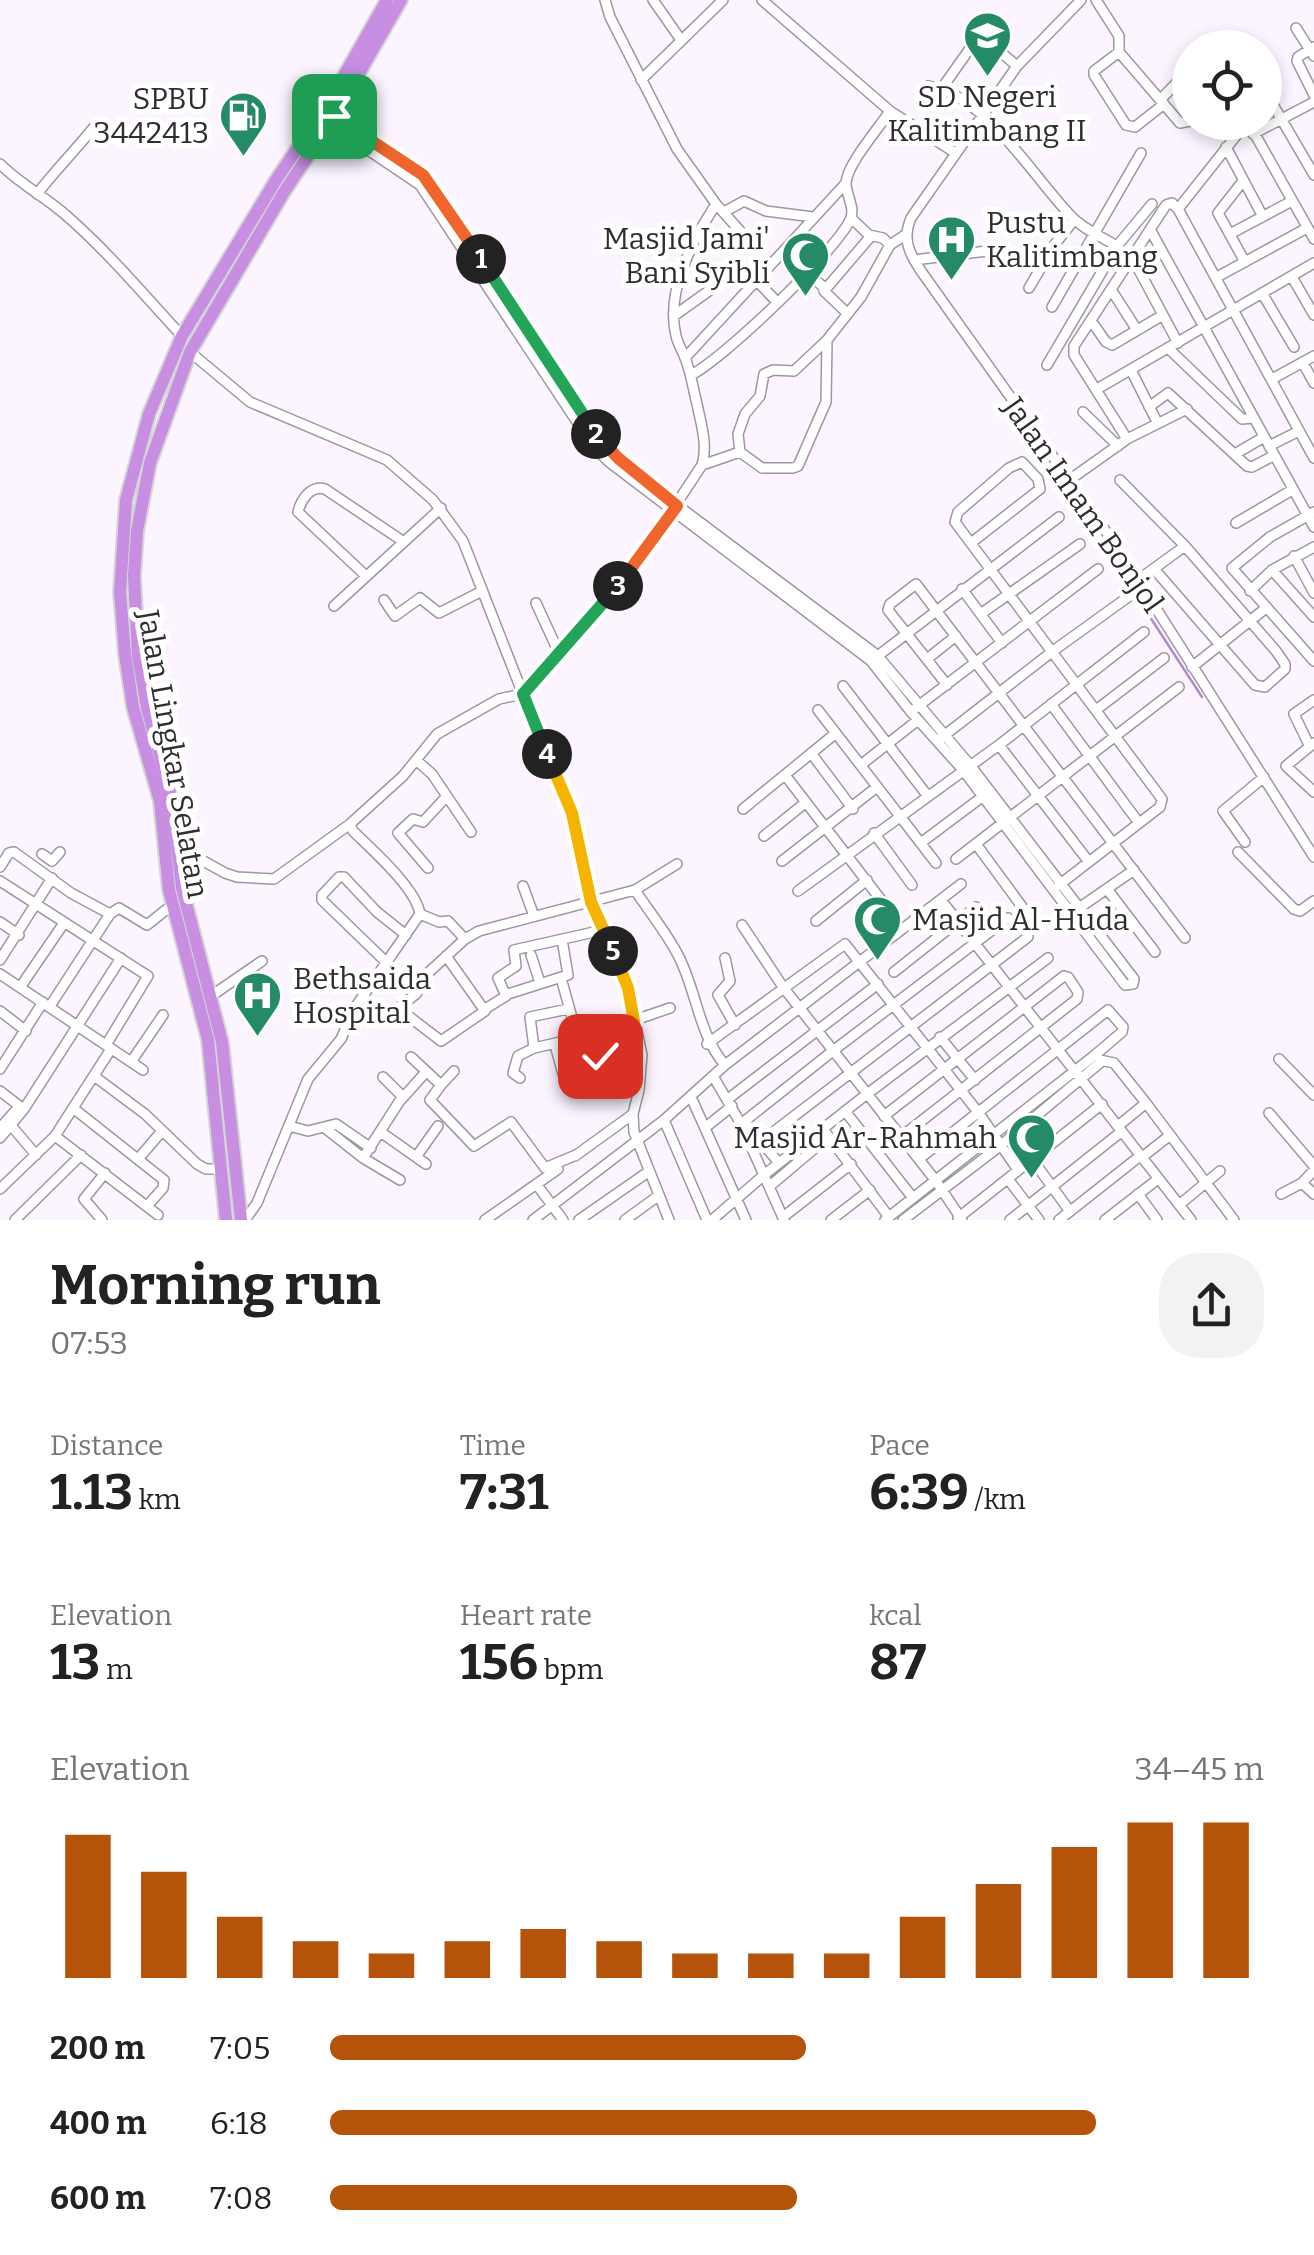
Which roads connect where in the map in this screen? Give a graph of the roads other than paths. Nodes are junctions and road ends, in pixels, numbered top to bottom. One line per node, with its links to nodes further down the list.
1 (386, 0): 23 (highway, Jalan Lingkar Selatan)
2 (401, 0): 23 (highway, Jalan Lingkar Selatan)
3 (605, 0): 14 (street)
4 (654, 0): 10 (street)
5 (723, 0): 10 (street)
6 (762, 0): 22 (street)
7 (1081, 0): 13 (street)
8 (1096, 0): 12 (street)
9 (1296, 28): 11 (street)
10 (681, 40): 14 (street)
11 (1313, 51): 18 (street)
12 (1119, 52): 19 (street); 19 (street)
13 (1017, 66): 16 (street); 20 (street)
14 (641, 80): 38 (street)
15 (928, 86): 16 (street)
16 (942, 88): 20 (street)
17 (1172, 90): 19 (street)
18 (1314, 98): 24 (street)
19 (1162, 102): 21 (street)
20 (982, 114): 29 (street); 43 (street)
21 (1172, 114)
22 (898, 115): 29 (street); 34 (street)
23 (327, 116): 79 (highway, Jalan Lingkar Selatan); 83 (highway, Jalan Lingkar Selatan); 109 (street)
24 (1282, 119): 32 (street)
25 (94, 128): 35 (street)
26 (1232, 140): 28 (street)
27 (1256, 140): 36 (street)
28 (1226, 148): 33 (street); 39 (street)
29 (954, 152): 49 (street)
30 (1141, 153): 46 (street)
31 (0, 164): 35 (street)
32 (1314, 175)
33 (1243, 181): 40 (street); 47 (street)
34 (846, 183): 41 (street); 42 (street)
35 (37, 194): 79 (street)
36 (1292, 201): 40 (street); 44 (street)
37 (1152, 204): 52 (street)
38 (720, 208): 41 (street); 51 (street); 73 (street)
39 (1178, 209): 45 (street); 62 (street)
40 (1262, 216): 47 (street)
41 (813, 217): 59 (street)
42 (851, 218): 48 (street); 60 (street)
43 (1074, 220): 46 (street); 64 (street)
44 (1308, 228): 50 (street); 57 (street)
45 (1151, 231): 55 (street); 77 (street)
46 (1096, 233): 52 (street); 70 (street)
47 (1230, 234): 57 (street)
48 (871, 236): 49 (street); 66 (street)
49 (896, 240): 56 (street, Jalan Imam Bonjol); 72 (street)
50 (1314, 240)
51 (750, 242)
52 (1117, 246): 87 (street)
53 (995, 250): 56 (street)
54 (762, 255): 59 (street)
55 (1133, 259): 67 (street); 74 (street)
56 (914, 260): 106 (street, Jalan Imam Bonjol)
57 (1245, 262): 62 (street)
58 (1314, 263): 61 (street)
59 (772, 266): 63 (street)
60 (807, 273): 66 (street); 69 (street)
61 (1292, 277): 68 (street); 75 (street)
62 (1217, 278): 71 (street)
63 (757, 281): 69 (street); 85 (street)
64 (1030, 288)
65 (710, 290): 73 (street)
66 (825, 290): 72 (street)
67 (1112, 291): 76 (street); 78 (street)
68 (1262, 293): 71 (street); 82 (street)
69 (776, 302): 89 (street)
70 (1052, 307)
71 (1234, 311): 77 (street); 90 (street)
72 (847, 313): 80 (street)
73 (675, 315): 85 (street)
74 (1163, 315): 78 (street); 81 (street)
75 (1314, 315)
76 (1092, 322): 78 (street); 92 (street)
77 (1204, 328): 81 (street); 96 (street)
78 (1137, 330)
79 (182, 336): 192 (highway, Jalan Lingkar Selatan)
80 (826, 340): 101 (street); 101 (street)
81 (1173, 346): 88 (street); 96 (street)
82 (1294, 346)
83 (190, 352): 108 (street); 192 (highway, Jalan Lingkar Selatan)
84 (1314, 356): 86 (street)
85 (686, 358): 89 (street)
86 (1303, 363): 90 (street); 91 (street)
87 (1046, 365)
88 (1130, 370): 92 (street); 93 (street)
89 (691, 376): 104 (street)
90 (1272, 379): 98 (street)
91 (1314, 383)
92 (1096, 389): 99 (street)
93 (1149, 407): 94 (street); 97 (street)
94 (1188, 408): 97 (street); 102 (street)
95 (1083, 412): 99 (street)
96 (1253, 418): 100 (street)
97 (1158, 422): 99 (street)
98 (1299, 431): 100 (street); 103 (street)
99 (1123, 443): 106 (street)
100 (1269, 446): 102 (street); 102 (street); 107 (street)
101 (740, 452): 104 (street)
102 (1234, 454)
103 (1314, 458)
104 (702, 466): 109 (street)
105 (1120, 480): 117 (street)
106 (1068, 481): 126 (street, Jalan Imam Bonjol)
107 (1292, 490): 110 (street); 112 (street)
108 (441, 508): 114 (street); 127 (street)
109 (675, 509): 146 (street); 147 (street)
110 (1311, 514): 113 (street); 128 (street)
111 (1059, 517): 120 (street)
112 (1236, 523)
113 (1314, 527)
114 (404, 542): 124 (street); 124 (street)
115 (970, 543): 115 (street); 120 (street)
116 (1080, 544): 130 (street)
117 (1185, 546): 122 (street); 139 (street)
118 (1314, 547): 119 (street)
119 (1294, 556): 123 (street); 129 (street)
120 (990, 569): 125 (street); 130 (street)
121 (1098, 570): 138 (street)
122 (1155, 570): 126 (street); 144 (street)
123 (1272, 570): 128 (street); 137 (street)
124 (366, 576): 133 (street)
125 (962, 588): 135 (street); 136 (street)
126 (1136, 589): 145 (street); 152 (street, Jalan Imam Bonjol)
127 (482, 591): 131 (street); 158 (street)
128 (1250, 591): 134 (street)
129 (1314, 592)
130 (1010, 595): 136 (street); 138 (street)
131 (384, 600)
132 (536, 604): 146 (street)
133 (334, 606)
134 (1266, 608): 139 (street); 150 (street)
135 (937, 610): 141 (street); 141 (street); 142 (street)
136 (982, 612): 143 (street)
137 (1314, 617)
138 (1030, 622): 143 (street); 145 (street)
139 (1250, 622): 144 (street); 144 (street)
140 (1144, 632): 153 (street)
141 (906, 634): 147 (street); 149 (street)
142 (956, 636): 149 (street); 151 (street)
143 (1002, 643): 151 (street)
144 (1220, 644): 152 (street)
145 (1053, 651): 153 (street); 157 (street)
146 (558, 653): 158 (street)
147 (874, 658): 163 (street)
148 (1164, 658): 162 (street)
149 (927, 659): 154 (street)
150 (1314, 660)
151 (975, 662): 154 (street); 157 (street)
152 (1192, 667): 178 (street, Jalan Imam Bonjol)
153 (1077, 683): 160 (street); 162 (street)
154 (947, 685): 163 (street)
155 (843, 686): 169 (street)
156 (1180, 687): 166 (street)
157 (1000, 692): 164 (street); 167 (street)
158 (523, 694): 173 (street); 226 (street)
159 (1314, 700): 168 (street)
160 (1051, 704): 164 (street); 172 (street)
161 (818, 710): 165 (street)
162 (1096, 710): 166 (street)
163 (915, 713): 167 (street); 169 (street)
164 (1023, 725): 170 (street); 177 (street)
165 (836, 732): 171 (street); 174 (street)
166 (1115, 736): 172 (street); 191 (street)
167 (941, 738): 175 (street)
168 (1312, 744): 180 (street)
169 (888, 745): 174 (street); 181 (street)
170 (999, 745): 175 (street); 184 (street)
171 (811, 753): 176 (street); 187 (street)
172 (1090, 757): 177 (street); 191 (street)
173 (416, 760): 183 (street); 190 (street)
174 (862, 764): 179 (street)
175 (966, 768): 181 (street); 182 (street); 189 (street)
176 (785, 775): 185 (street); 186 (street)
177 (1064, 775): 184 (street); 199 (street)
178 (1264, 777): 198 (street); 204 (street, Jalan Imam Bonjol)
179 (878, 787): 187 (street); 188 (street)
180 (1312, 787)
181 (927, 796): 188 (street)
182 (982, 796): 189 (street); 197 (street)
183 (446, 797): 194 (street); 212 (street)
184 (1037, 798): 189 (street); 207 (street)
185 (806, 803): 193 (street); 196 (street)
186 (743, 808)
187 (853, 809): 193 (street)
188 (900, 814): 195 (street); 197 (street)
189 (1006, 820): 200 (street); 220 (street)
190 (350, 824): 192 (street); 233 (street)
191 (1139, 824): 199 (street)
192 (171, 829): 264 (highway, Jalan Lingkar Selatan)
193 (826, 830): 203 (street); 206 (street)
194 (470, 832)
195 (874, 833): 203 (street); 218 (street)
196 (764, 836)
197 (922, 842): 208 (street)
198 (1245, 842)
199 (1114, 843): 207 (street); 213 (street)
200 (976, 844): 205 (street); 240 (street)
201 (60, 852): 209 (street)
202 (1238, 852): 225 (street)
203 (848, 856): 215 (street); 223 (street)
204 (1314, 858)
205 (956, 859)
206 (782, 861)
207 (1090, 862): 220 (street)
208 (936, 863)
209 (34, 864): 211 (street); 214 (street)
210 (677, 864): 222 (street)
211 (0, 866)
212 (428, 868)
213 (1134, 870): 221 (street); 246 (street)
214 (52, 878): 227 (street); 232 (street)
215 (867, 880): 228 (street); 237 (street)
216 (0, 881): 227 (street)
217 (961, 884): 224 (street)
218 (912, 885)
219 (523, 886): 234 (street)
220 (1058, 887): 231 (street)
221 (1107, 889): 231 (street); 253 (street)
222 (635, 890): 226 (street); 294 (street)
223 (798, 891)
224 (941, 900): 236 (street); 260 (street)
225 (1314, 900)
226 (591, 902): 234 (street); 242 (street)
227 (36, 904): 239 (street); 243 (street)
228 (885, 905)
229 (976, 907): 236 (street)
230 (167, 908): 232 (street)
231 (1076, 911): 231 (street)
232 (110, 914): 248 (street)
233 (420, 914): 244 (street); 249 (street)
234 (534, 916): 249 (street)
235 (1008, 918): 250 (street)
236 (958, 920): 250 (street); 265 (street)
237 (816, 921)
238 (0, 922): 243 (street)
239 (64, 923): 248 (street); 270 (street)
240 (1034, 923)
241 (742, 925): 272 (street)
242 (603, 930): 280 (street); 284 (street)
243 (18, 934): 252 (street)
244 (406, 934): 262 (street); 262 (street)
245 (1028, 937): 263 (street)
246 (1185, 938)
247 (0, 939): 252 (street)
248 (94, 939): 256 (street); 275 (street)
249 (465, 939): 255 (street)
250 (976, 942): 263 (street); 276 (street)
251 (563, 945): 267 (street)
252 (10, 948): 259 (street)
253 (1155, 952)
254 (532, 954): 268 (street)
255 (446, 956): 280 (street); 280 (street)
256 (121, 958): 285 (street); 296 (street)
257 (724, 958): 286 (street)
258 (1048, 958): 271 (street)
259 (0, 960)
260 (861, 961): 269 (street); 272 (street); 278 (street)
261 (262, 962): 274 (street)
262 (386, 962): 341 (street)
263 (991, 964): 271 (street); 288 (street)
264 (198, 971): 274 (highway, Jalan Lingkar Selatan); 371 (highway, Jalan Lingkar Selatan)
265 (894, 972)
266 (0, 974): 270 (street)
267 (561, 978): 268 (street); 281 (street)
268 (540, 983): 273 (street)
269 (878, 984): 276 (street); 289 (street)
270 (21, 986): 275 (street)
271 (1009, 986): 277 (street); 292 (street)
272 (784, 987): 278 (street); 286 (street)
273 (508, 994)
274 (211, 996): 407 (highway, Jalan Lingkar Selatan)
275 (46, 1004): 285 (street); 290 (street)
276 (894, 1006): 288 (street); 300 (street)
277 (1026, 1006): 287 (street); 287 (street); 304 (street)
278 (799, 1007): 289 (street); 308 (street)
279 (670, 1008): 284 (street)
280 (485, 1009)
281 (568, 1009): 293 (street); 297 (street)
282 (0, 1011): 290 (street)
283 (163, 1016): 307 (street)
284 (634, 1021): 291 (street); 336 (street)
285 (77, 1025): 296 (street); 331 (street)
286 (735, 1025): 294 (street)
287 (1042, 1026): 299 (street); 320 (street)
288 (911, 1027): 298 (street); 314 (street)
289 (818, 1030): 300 (street); 328 (street)
290 (26, 1031): 309 (street)
291 (591, 1035): 293 (street); 302 (street)
292 (940, 1037): 298 (street); 304 (street)
293 (578, 1039): 295 (street)
294 (708, 1044): 308 (street)
295 (556, 1045): 297 (street); 315 (street)
296 (108, 1047): 307 (street); 317 (street)
297 (534, 1048): 301 (street)
298 (927, 1048): 310 (street); 324 (street)
299 (1058, 1049): 305 (street); 316 (street); 334 (street)
300 (834, 1050): 314 (street); 339 (street)
301 (518, 1056)
302 (600, 1056)
303 (411, 1057): 313 (street)
304 (958, 1058): 310 (street); 320 (street)
305 (1098, 1058): 316 (street); 330 (street)
306 (1279, 1058): 325 (street)
307 (131, 1062): 311 (street)
308 (725, 1065): 318 (street)
309 (0, 1069)
310 (944, 1069): 323 (street); 337 (street)
311 (143, 1070)
312 (454, 1071): 321 (street)
313 (425, 1073): 321 (street); 326 (street)
314 (851, 1073): 324 (street); 355 (street)
315 (563, 1074)
316 (1078, 1074): 329 (street); 350 (street); 356 (street)
317 (94, 1076): 332 (street); 346 (street)
318 (714, 1076): 327 (street); 328 (street)
319 (383, 1078): 326 (street)
320 (975, 1080): 323 (street)
321 (441, 1086): 360 (street)
322 (0, 1091): 331 (street)
323 (961, 1091): 334 (street); 352 (street)
324 (867, 1094): 333 (street); 337 (street)
325 (1314, 1095)
326 (404, 1097): 347 (street)
327 (690, 1097): 338 (street); 343 (street)
328 (730, 1102): 339 (street); 343 (street)
329 (1102, 1104): 345 (street); 366 (street)
330 (1146, 1104): 345 (street); 351 (street)
331 (22, 1108): 340 (street)
332 (73, 1108): 349 (street); 363 (street)
333 (845, 1111): 348 (street); 392 (street)
334 (978, 1112): 350 (street); 365 (street)
335 (1269, 1113): 370 (street)
336 (633, 1114): 354 (street); 360 (street)
337 (884, 1116): 352 (street)
338 (664, 1120): 354 (street); 414 (street)
339 (744, 1123): 355 (street); 376 (street)
340 (7, 1126): 353 (street); 358 (street)
341 (289, 1126): 344 (street); 407 (street)
342 (438, 1126): 361 (street)
343 (706, 1127): 393 (street)
344 (325, 1128): 357 (street); 364 (street)
345 (1120, 1129): 362 (street); 384 (street)
346 (162, 1131): 363 (street); 371 (street)
347 (382, 1133): 357 (street); 361 (street)
348 (826, 1133): 367 (street); 369 (street); 385 (street)
349 (56, 1136): 358 (street); 359 (street)
350 (993, 1136): 356 (street); 383 (street)
351 (1169, 1136): 362 (street); 380 (street)
352 (901, 1137): 365 (street)
353 (0, 1138)
354 (636, 1140): 374 (street); 396 (street)
355 (763, 1140): 367 (street)
356 (1000, 1146): 372 (street); 383 (street)
357 (370, 1148): 364 (street)
358 (36, 1155): 386 (street)
359 (81, 1155): 375 (street); 404 (street)
360 (576, 1155): 382 (street)
361 (416, 1157): 368 (street)
362 (1140, 1157): 378 (street); 398 (street)
363 (139, 1158): 395 (street)
364 (363, 1158): 379 (street)
365 (919, 1159): 383 (street)
366 (1032, 1159): 372 (street); 384 (street)
367 (779, 1162): 376 (street)
368 (426, 1164)
369 (851, 1164): 387 (street); 402 (street)
370 (1314, 1168): 381 (street)
371 (222, 1169): 406 (highway, Jalan Lingkar Selatan)
372 (1018, 1170): 377 (street)
373 (1220, 1171): 380 (street)
374 (648, 1172): 391 (street); 411 (street)
375 (105, 1173): 395 (street); 405 (street)
376 (764, 1175): 385 (street); 393 (street)
377 (1008, 1179): 397 (street); 403 (street)
378 (1158, 1179): 388 (street); 394 (street)
379 (400, 1180)
380 (1205, 1183): 394 (street); 424 (street)
381 (1302, 1183): 389 (street); 390 (street)
382 (536, 1185): 396 (street); 408 (street)
383 (939, 1185): 392 (street); 403 (street); 417 (street)
384 (1052, 1185): 397 (street); 398 (street)
385 (770, 1186): 402 (street)
386 (0, 1189)
387 (870, 1190): 401 (street); 416 (street)
388 (1138, 1194): 400 (street); 422 (street)
389 (1282, 1194)
390 (1314, 1194)
391 (658, 1196): 412 (street); 413 (street)
392 (914, 1198): 401 (street)
393 (737, 1200): 414 (street); 415 (street)
394 (1179, 1205): 423 (street)
395 (147, 1206): 399 (street)
396 (553, 1206): 409 (street); 410 (street)
397 (1028, 1206): 418 (street); 419 (street)
398 (1069, 1210): 420 (street)
399 (158, 1215)
400 (1119, 1216): 421 (street)
401 (887, 1218)
402 (783, 1219)
403 (959, 1219)
404 (15, 1220)
405 (102, 1220)
406 (226, 1220)
407 (243, 1220)
408 (485, 1220)
409 (533, 1220)
410 (563, 1220)
411 (578, 1220)
412 (626, 1220)
413 (669, 1220)
414 (709, 1220)
415 (746, 1220)
416 (831, 1220)
417 (903, 1220)
418 (1010, 1220)
419 (1039, 1220)
420 (1059, 1220)
421 (1105, 1220)
422 (1157, 1220)
423 (1190, 1220)
424 (1234, 1220)

